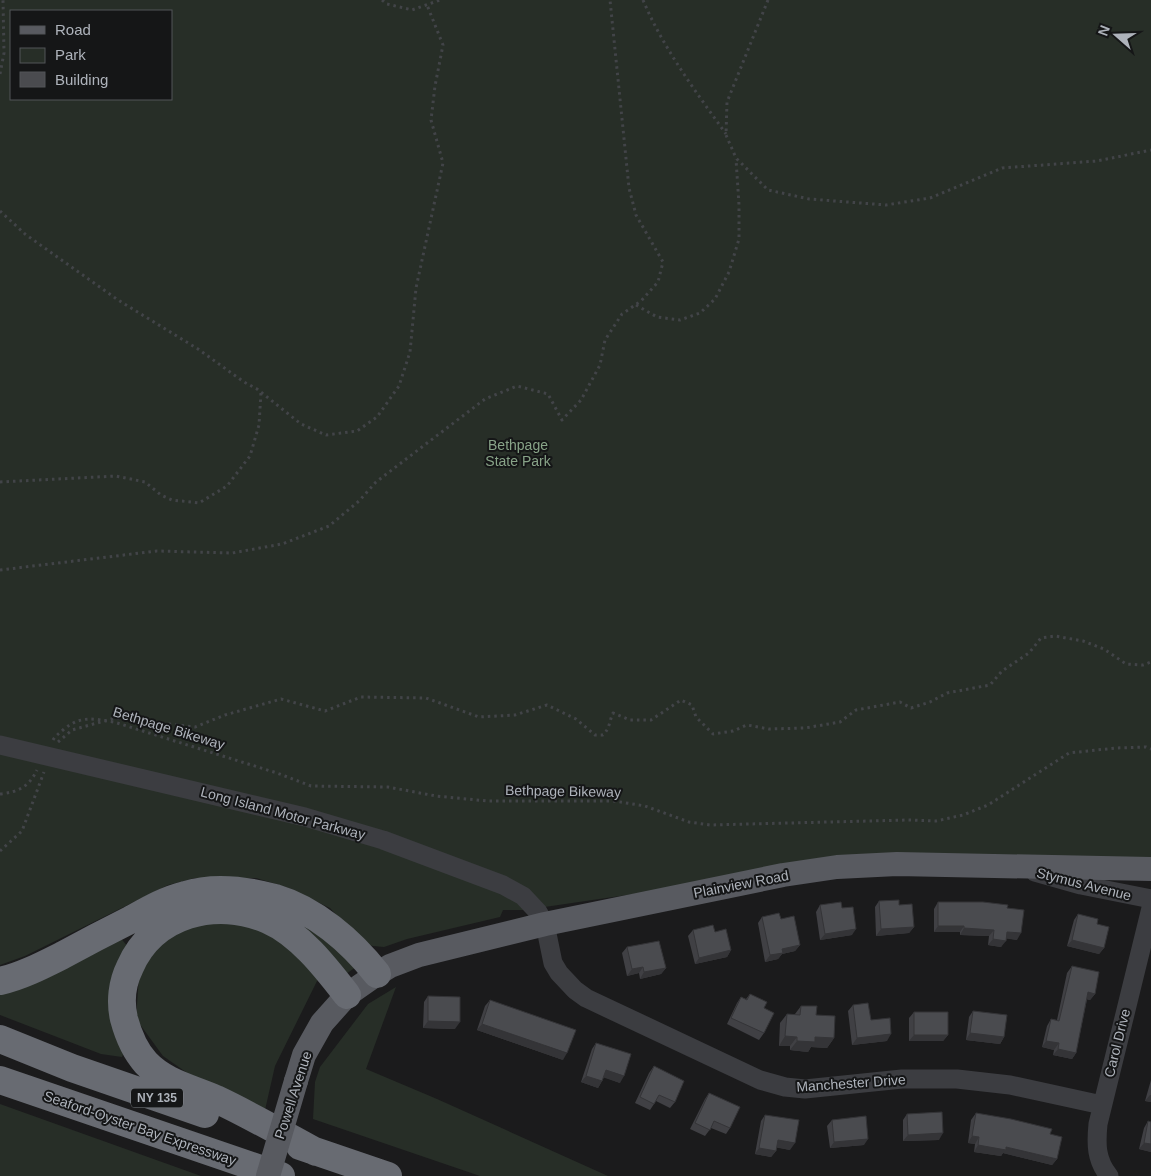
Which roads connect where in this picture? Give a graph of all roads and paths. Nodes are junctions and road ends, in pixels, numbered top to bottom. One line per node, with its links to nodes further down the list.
1 (3, 0): 8 (path)
2 (382, 0): 7 (path)
3 (440, 0): 7 (path)
4 (610, 0): 13 (path)
5 (643, 0): 9 (path)
6 (768, 0): 9 (path)
7 (427, 5): 14 (path)
8 (0, 74)
9 (726, 135): 11 (path)
10 (1151, 150): 11 (path)
11 (736, 158): 13 (path)
12 (0, 211): 14 (path)
13 (636, 305): 16 (path)
14 (261, 392): 15 (path)
15 (0, 482)
16 (0, 570)
17 (1151, 662): 18 (path)
18 (106, 720): 20 (path, Bethpage Bikeway); 21 (path); 21 (path, Bethpage Bikeway)
19 (0, 745): 21 (street, Long Island Motor Parkway)
20 (1151, 749)
21 (47, 755): 22 (path, Bethpage Bikeway); 23 (path); 28 (street, Long Island Motor Parkway)
22 (0, 794)
23 (0, 851)
24 (1018, 867): 25 (main road, Plainview Road); 26 (street, Stymus Avenue); 28 (main road, Plainview Road)
25 (1151, 869)
26 (1151, 899)
27 (1151, 908): 34 (street, Carol Drive)
28 (545, 924): 29 (main road, Plainview Road); 34 (street, Manchester Drive)
29 (377, 974): 30 (highway); 31 (main road, Plainview Road)
30 (0, 981)
31 (347, 995): 35 (highway); 36 (main road, Powell Avenue, bridge)
32 (0, 1039): 35 (highway, NY 135)
33 (0, 1080): 37 (highway, Seaford-Oyster Bay Expressway / NY 135)
34 (1102, 1105): 39 (street, Carol Drive)
35 (316, 1152): 38 (highway, NY 135)
36 (268, 1176)
37 (281, 1176)
38 (388, 1176)
39 (1109, 1176)

